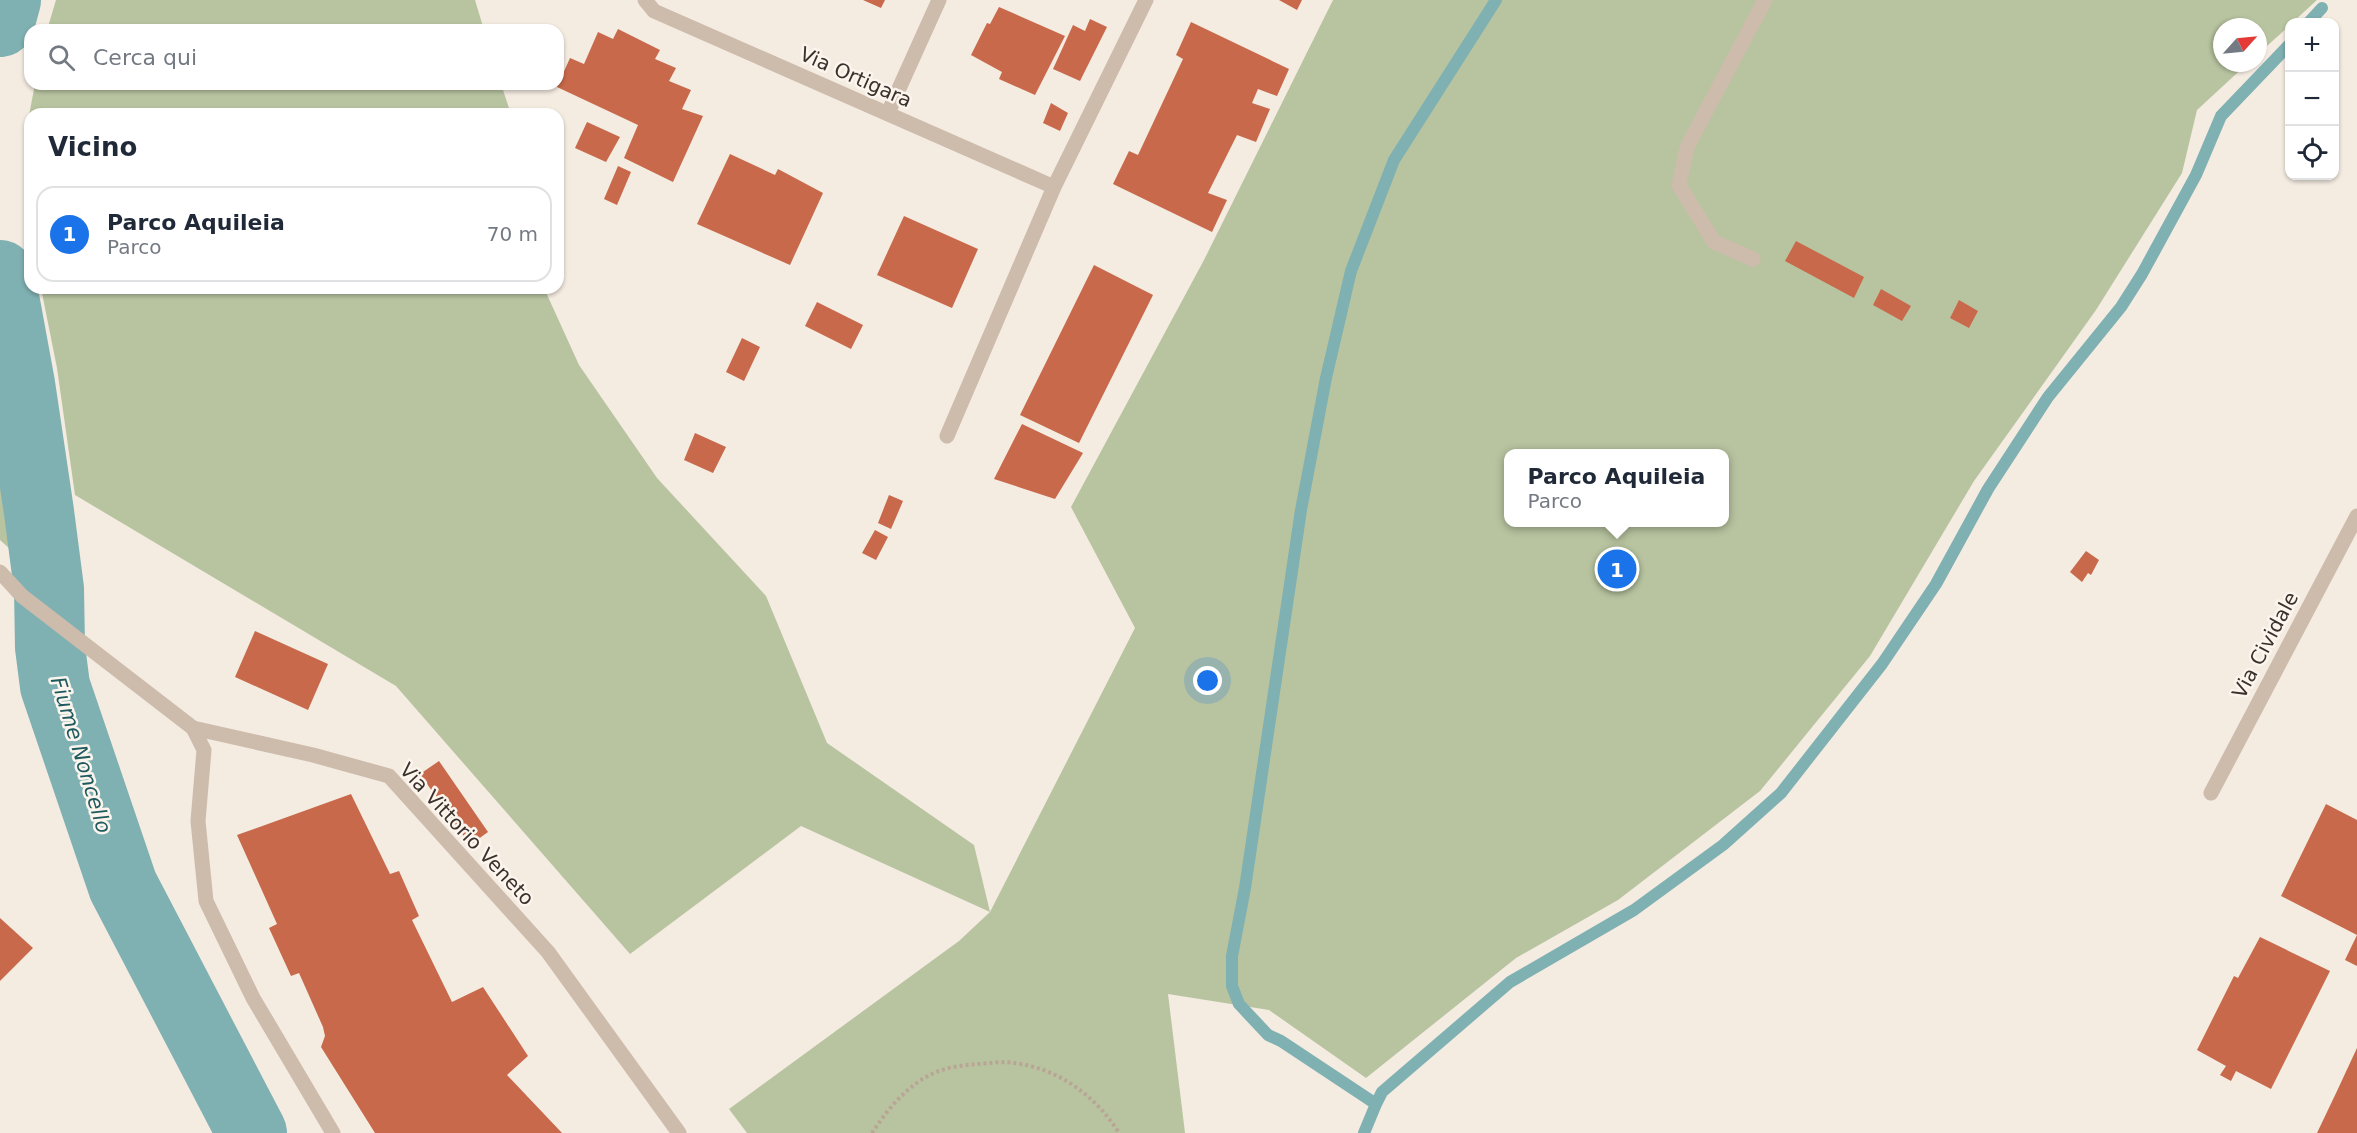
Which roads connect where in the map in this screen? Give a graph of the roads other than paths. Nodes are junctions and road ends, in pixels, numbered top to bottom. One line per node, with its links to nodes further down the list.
1 (645, 0): 5 (street, Via Ortigara)
2 (939, 0): 5 (street)
3 (1146, 0): 6 (street)
4 (1765, 0): 7 (street)
5 (888, 113): 6 (street, Via Ortigara)
6 (1054, 187): 8 (street)
7 (1753, 259)
8 (947, 436)
9 (2357, 516): 12 (street, Via Cividale)
10 (0, 572): 11 (street, Via Vittorio Veneto)
11 (193, 728): 13 (street); 14 (street, Via Vittorio Veneto)
12 (2211, 793)
13 (333, 1133)
14 (679, 1133)

